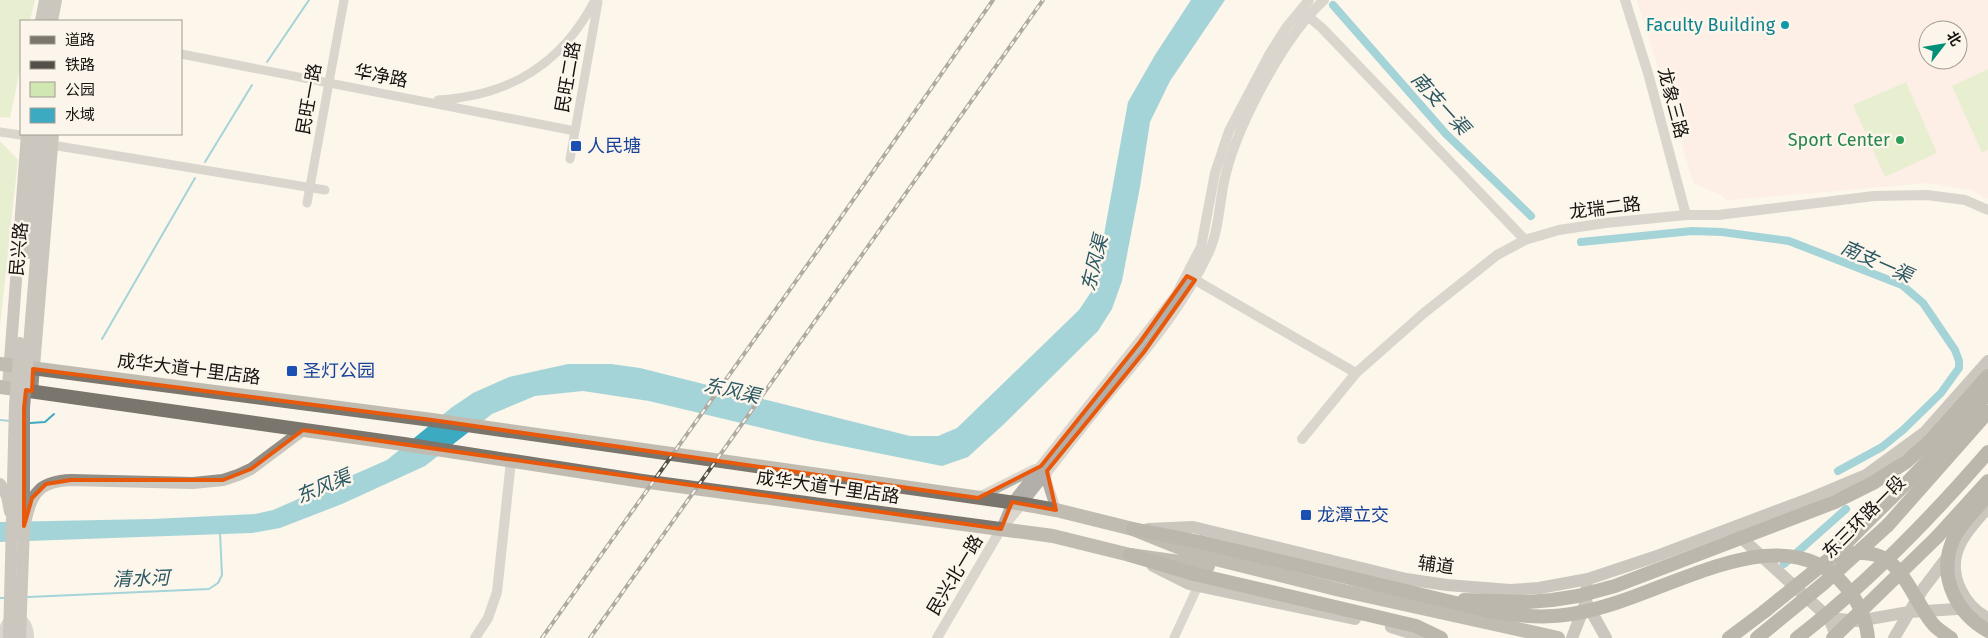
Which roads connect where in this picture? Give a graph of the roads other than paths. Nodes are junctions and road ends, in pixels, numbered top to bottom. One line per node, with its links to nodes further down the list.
1 (45, 0): 9 (main road)
2 (56, 0): 10 (main road)
3 (344, 0): 12 (street, 民旺一路)
4 (597, 0): 13 (street); 14 (street, 民旺二路)
5 (1310, 0): 8 (street)
6 (1324, 0): 8 (street)
7 (1625, 0): 25 (street, 龙象三路)
8 (1304, 13): 26 (street); 27 (street, 民兴北一路)
9 (41, 20)
10 (52, 20)
11 (182, 54): 12 (street, 华净路)
12 (329, 82): 13 (street, 华净路); 21 (street, 民旺一路)
13 (420, 100): 14 (street, 华净路)
14 (575, 131): 20 (street, 民旺二路)
15 (0, 132): 16 (street)
16 (20, 134)
17 (31, 135): 29 (main road, 民兴路); 49 (main road, 民兴路, bridge)
18 (46, 135): 49 (main road, 民兴路, bridge)
19 (53, 140): 21 (street); 30 (main road, 民兴路)
20 (570, 159)
21 (310, 187): 22 (street); 23 (street, 民旺一路)
22 (325, 190)
23 (307, 203)
24 (1988, 210): 25 (street, 龙瑞二路)
25 (1686, 216): 26 (street, 龙瑞二路)
26 (1525, 240): 31 (street, 龙瑞二路)
27 (1191, 278): 31 (street); 41 (street, 民兴北一路)
28 (1988, 360): 52 (main road, 辅道)
29 (5, 365): 30 (main road, 成华大道十里店路); 33 (main road, 民兴路)
30 (33, 369): 34 (main road, 民兴路); 45 (main road, 成华大道十里店路)
31 (1356, 373): 38 (street, 龙瑞二路)
32 (1988, 376): 58 (highway, bridge)
33 (4, 387): 34 (main road)
34 (32, 391): 37 (main road)
35 (1988, 393): 55 (highway, bridge)
36 (1988, 412): 81 (highway, 东三环路一段, bridge)
37 (303, 430): 40 (main road, 成华大道十里店路); 49 (main road, bridge)
38 (1302, 439)
39 (1988, 452): 82 (highway, bridge)
40 (511, 461): 50 (main road, 成华大道十里店路); 70 (street)
41 (1044, 469): 45 (street); 46 (street, 民兴北一路); 48 (street)
42 (1988, 481): 83 (highway, bridge)
43 (0, 484): 49 (main road, bridge)
44 (1988, 495): 65 (highway, bridge)
45 (978, 498): 46 (main road, 成华大道十里店路)
46 (1017, 503): 48 (main road, 成华大道十里店路); 50 (street, 民兴北一路)
47 (1988, 507): 53 (main road)
48 (1056, 510): 51 (main road, 成华大道十里店路)
49 (18, 524): 67 (main road, 民兴路, bridge); 68 (main road, 民兴路, bridge)
50 (1001, 529): 54 (main road, 成华大道十里店路); 71 (street, 民兴北一路)
51 (1133, 529): 56 (highway); 57 (main road, 辅道)
52 (1731, 529): 57 (main road, 辅道); 62 (main road)
53 (1965, 535): 60 (main road); 61 (main road)
54 (1130, 554): 56 (highway)
55 (1833, 556): 80 (highway, bridge); 86 (highway, bridge)
56 (1196, 564): 58 (highway, bridge); 64 (highway); 72 (street); 73 (main road); 76 (main road); 77 (main road)
57 (1588, 578): 59 (main road)
58 (1438, 599): 84 (highway, bridge)
59 (1586, 602): 78 (main road); 79 (main road)
60 (1973, 608): 61 (main road); 63 (main road)
61 (1909, 612): 62 (main road); 85 (main road)
62 (1829, 618): 83 (main road)
63 (1988, 618)
64 (1416, 626): 74 (highway); 75 (highway)
65 (1988, 631)
66 (2, 638): 69 (street)
67 (9, 638)
68 (20, 638)
69 (29, 638)
70 (475, 638)
71 (936, 638)
72 (1174, 638)
73 (1426, 638)
74 (1442, 638)
75 (1454, 638)
76 (1519, 638)
77 (1558, 638)
78 (1572, 638)
79 (1606, 638)
80 (1729, 638)
81 (1757, 638)
82 (1797, 638)
83 (1835, 638)
84 (1868, 638)
85 (1894, 638)
86 (1951, 638)

